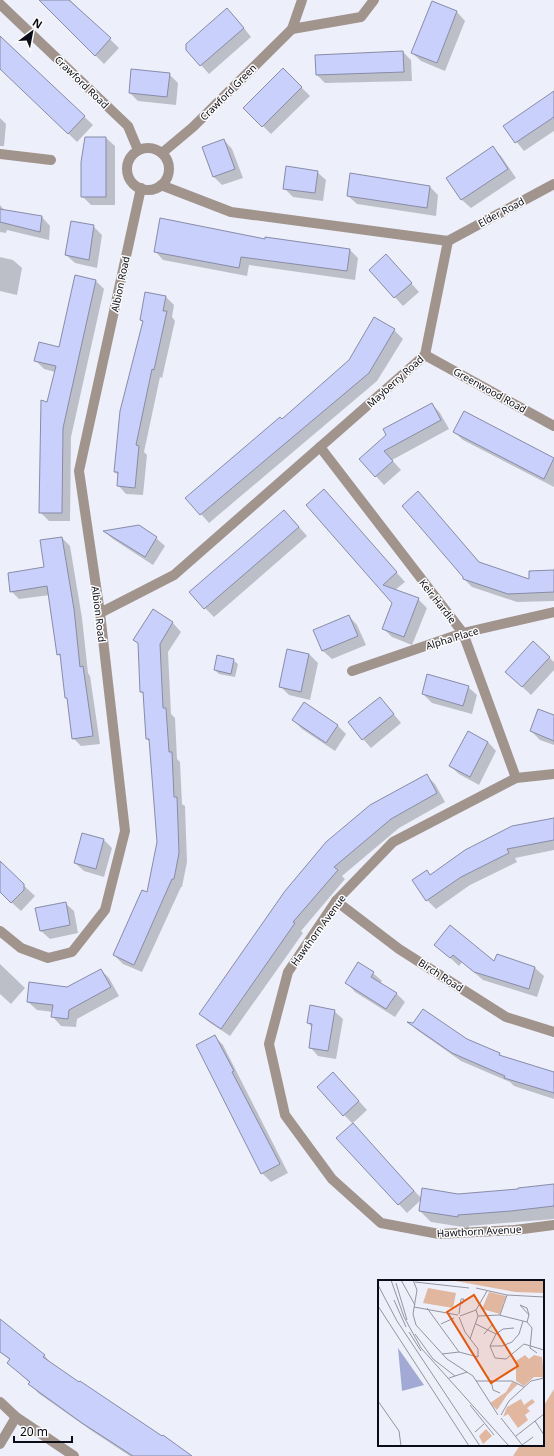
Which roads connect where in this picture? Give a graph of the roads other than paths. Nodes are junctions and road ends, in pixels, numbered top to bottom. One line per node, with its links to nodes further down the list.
1 (302, 0): 4 (street, Crawford Green)
2 (374, 0): 4 (street)
3 (0, 4): 5 (street, Crawford Road)
4 (292, 29): 6 (street, Crawford Green)
5 (138, 150): 6 (street); 11 (street)
6 (162, 153): 10 (street)
7 (0, 154): 8 (street)
8 (51, 160)
9 (554, 184): 12 (street, Elder Road)
10 (161, 185): 11 (street); 12 (street)
11 (141, 188): 17 (street, Albion Road)
12 (448, 241): 13 (street, Mayberry Road)
13 (425, 354): 14 (street, Greenwood Road); 15 (street, Mayberry Road)
14 (554, 426)
15 (320, 447): 17 (street, Mayberry Road); 18 (street, Keir Hardie)
16 (554, 612): 18 (street, Alpha Place)
17 (100, 613): 23 (street, Albion Road)
18 (463, 633): 19 (street, Alpha Place); 21 (street, Keir Hardie)
19 (352, 671)
20 (554, 774): 21 (street)
21 (516, 778): 22 (street, Hawthorn Avenue)
22 (336, 901): 24 (street, Birch Road); 25 (street, Hawthorn Avenue)
23 (0, 931)
24 (554, 1032)
25 (554, 1225)
26 (0, 1402): 27 (street)
27 (16, 1417): 28 (street); 29 (street)
28 (0, 1444)
29 (74, 1456)

